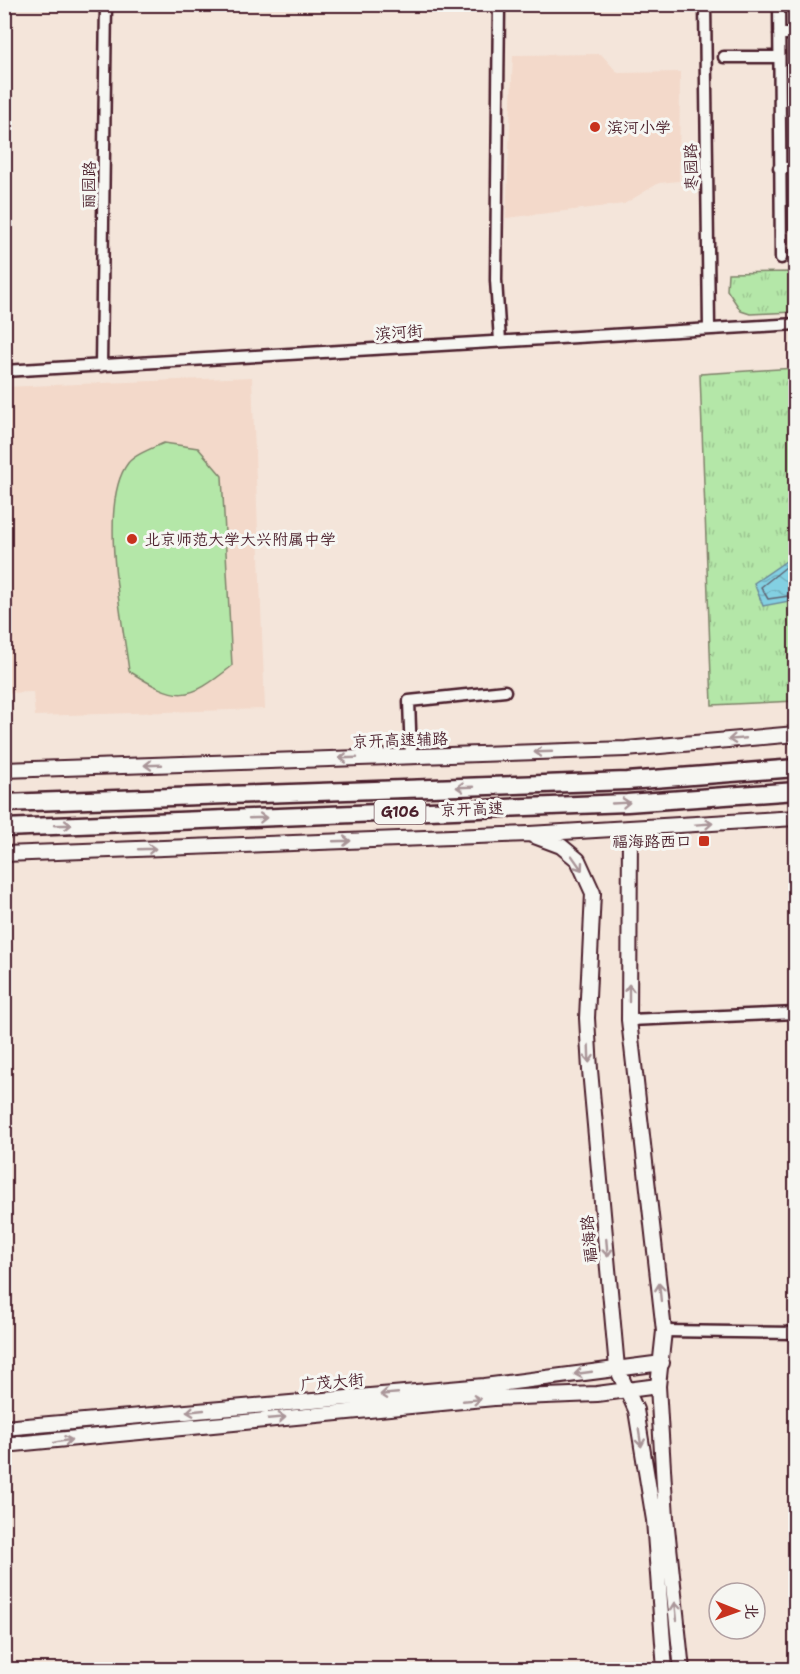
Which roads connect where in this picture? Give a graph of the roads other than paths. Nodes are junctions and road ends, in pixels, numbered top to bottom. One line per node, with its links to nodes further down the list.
1 (106, 4): 15 (street, 丽园路)
2 (499, 4): 14 (street)
3 (705, 4): 13 (street, 枣园路)
4 (779, 4): 5 (street)
5 (779, 34): 6 (street); 8 (street)
6 (795, 34)
7 (724, 57): 8 (street)
8 (777, 57): 9 (street)
9 (779, 168): 10 (street); 11 (street)
10 (795, 168)
11 (782, 258)
12 (795, 324): 13 (street, 滨河街)
13 (708, 328): 14 (street, 滨河街)
14 (500, 341): 15 (street, 滨河街)
15 (101, 366): 16 (street, 滨河街)
16 (4, 371)
17 (505, 691): 19 (street)
18 (795, 734): 19 (main road, 京开高速辅路, one-way to 19)
19 (411, 756): 21 (main road, 京开高速辅路, one-way to 21)
20 (795, 768): 23 (highway, 京开高速 / G106, one-way to 23)
21 (4, 770)
22 (795, 791): 25 (highway, 京开高速 / G106, one-way to 22)
23 (4, 803)
24 (795, 818): 26 (main road, one-way to 24)
25 (4, 828)
26 (630, 829): 27 (main road); 30 (main road, one-way to 26)
27 (529, 834): 28 (main road, one-way to 27); 34 (main road, 福海路, one-way to 34)
28 (4, 854)
29 (795, 1013): 30 (street)
30 (629, 1020): 31 (main road, one-way to 30)
31 (664, 1331): 32 (street); 33 (main road)
32 (795, 1333)
33 (662, 1363): 34 (main road, 广茂大街); 35 (main road)
34 (617, 1368): 36 (main road, 福海路); 37 (main road, 广茂大街, one-way to 37)
35 (658, 1386): 36 (main road, 广茂大街); 40 (main road, one-way to 35)
36 (626, 1390): 38 (main road, 广茂大街, one-way to 36); 39 (main road, 福海路, one-way to 39)
37 (4, 1426)
38 (7, 1446)
39 (665, 1670)
40 (682, 1670)

